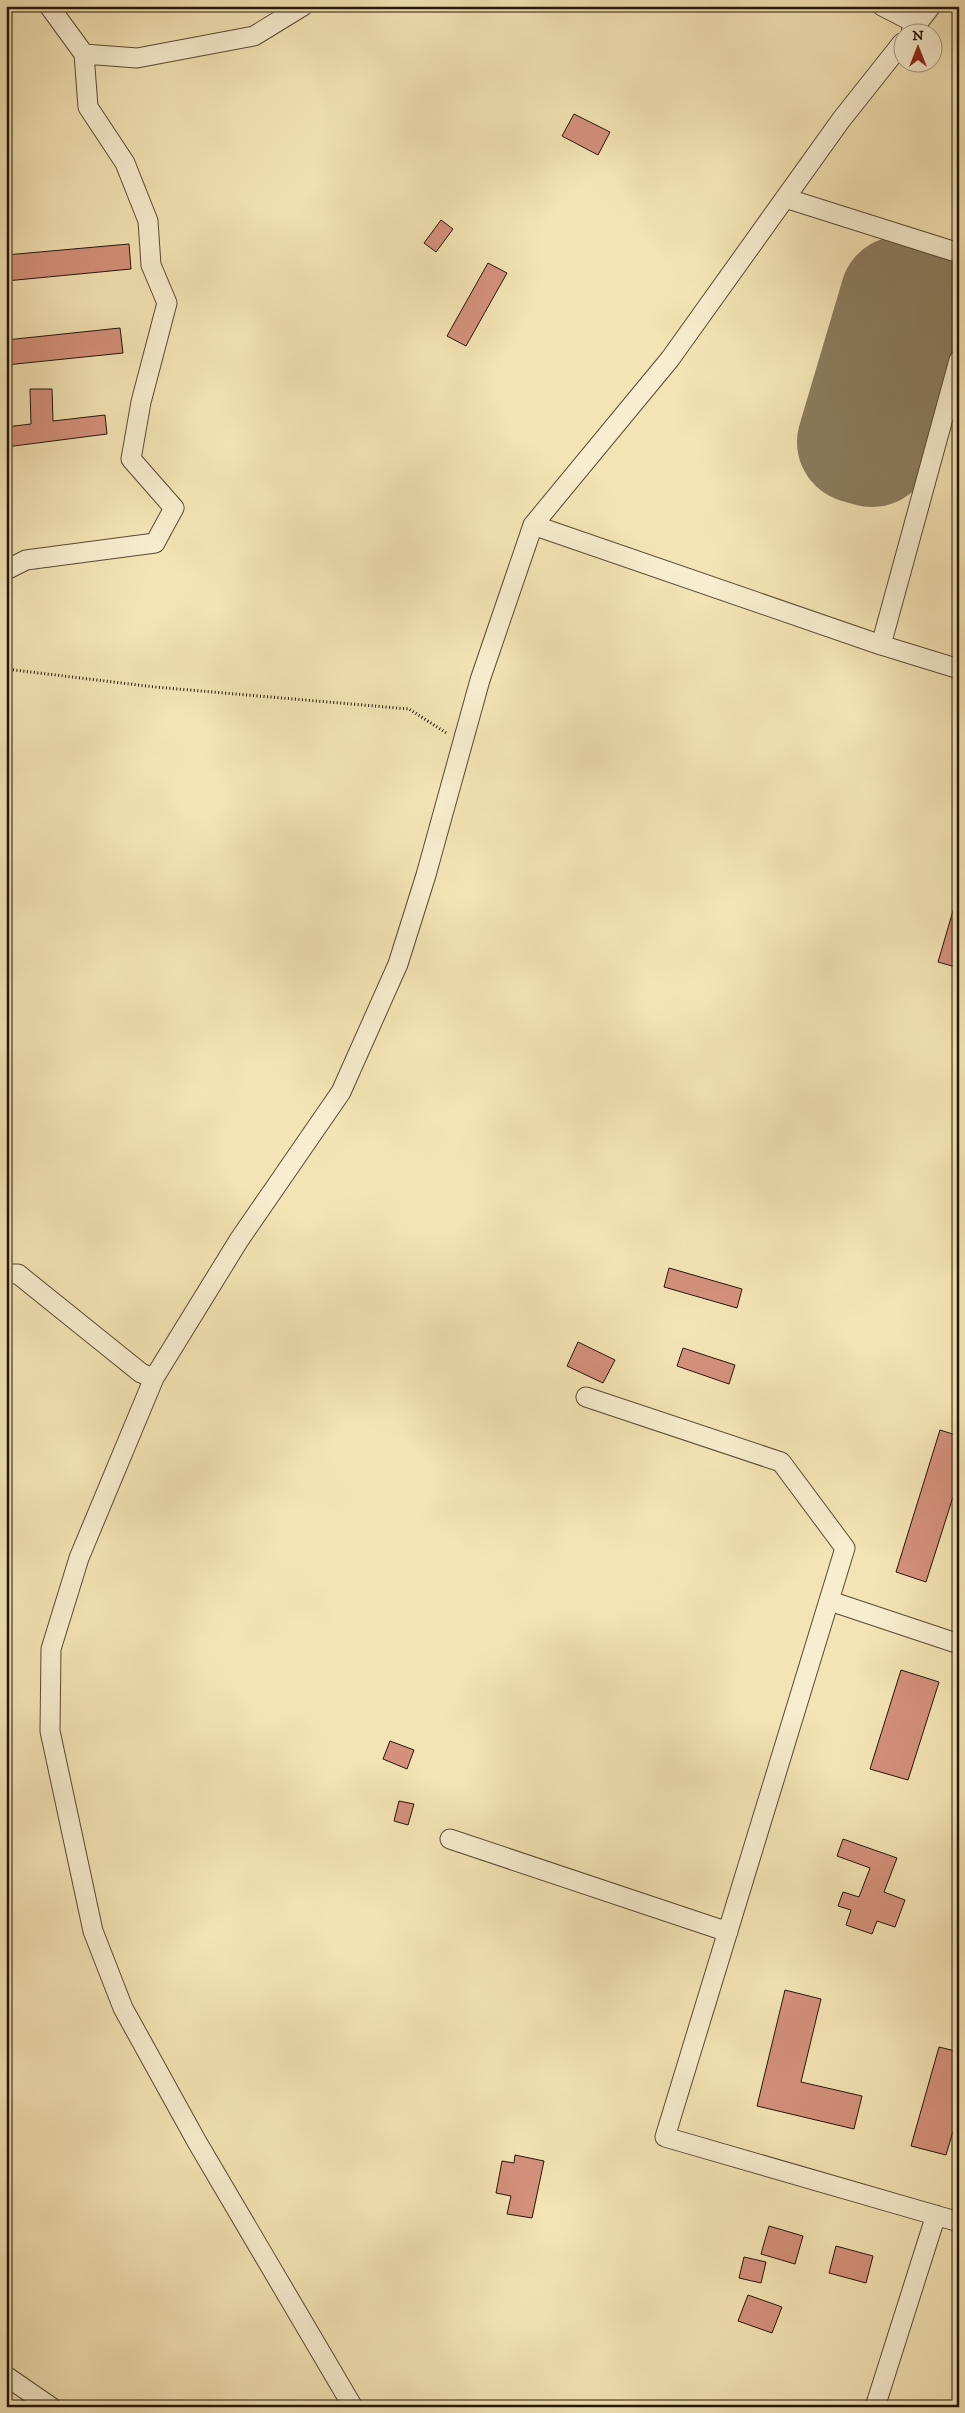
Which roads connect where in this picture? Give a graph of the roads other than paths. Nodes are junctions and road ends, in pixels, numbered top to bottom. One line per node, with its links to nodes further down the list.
1 (49, 6): 7 (street)
2 (303, 6): 7 (street)
3 (882, 6): 5 (street)
4 (932, 6): 6 (street)
5 (905, 22)
6 (919, 22)
7 (84, 54): 13 (street)
8 (892, 56): 9 (street)
9 (785, 198): 10 (street); 12 (street)
10 (959, 253)
11 (959, 360): 14 (street)
12 (533, 525): 14 (street); 17 (street)
13 (6, 570)
14 (881, 645): 15 (street)
15 (959, 668)
16 (6, 1274): 17 (street)
17 (154, 1378): 27 (street)
18 (586, 1397): 19 (street)
19 (830, 1601): 20 (street); 22 (street)
20 (959, 1644)
21 (450, 1839): 22 (street)
22 (728, 1932): 23 (street)
23 (936, 2216): 24 (street); 28 (street)
24 (959, 2222)
25 (6, 2376): 26 (street)
26 (51, 2407)
27 (353, 2407)
28 (875, 2407)

